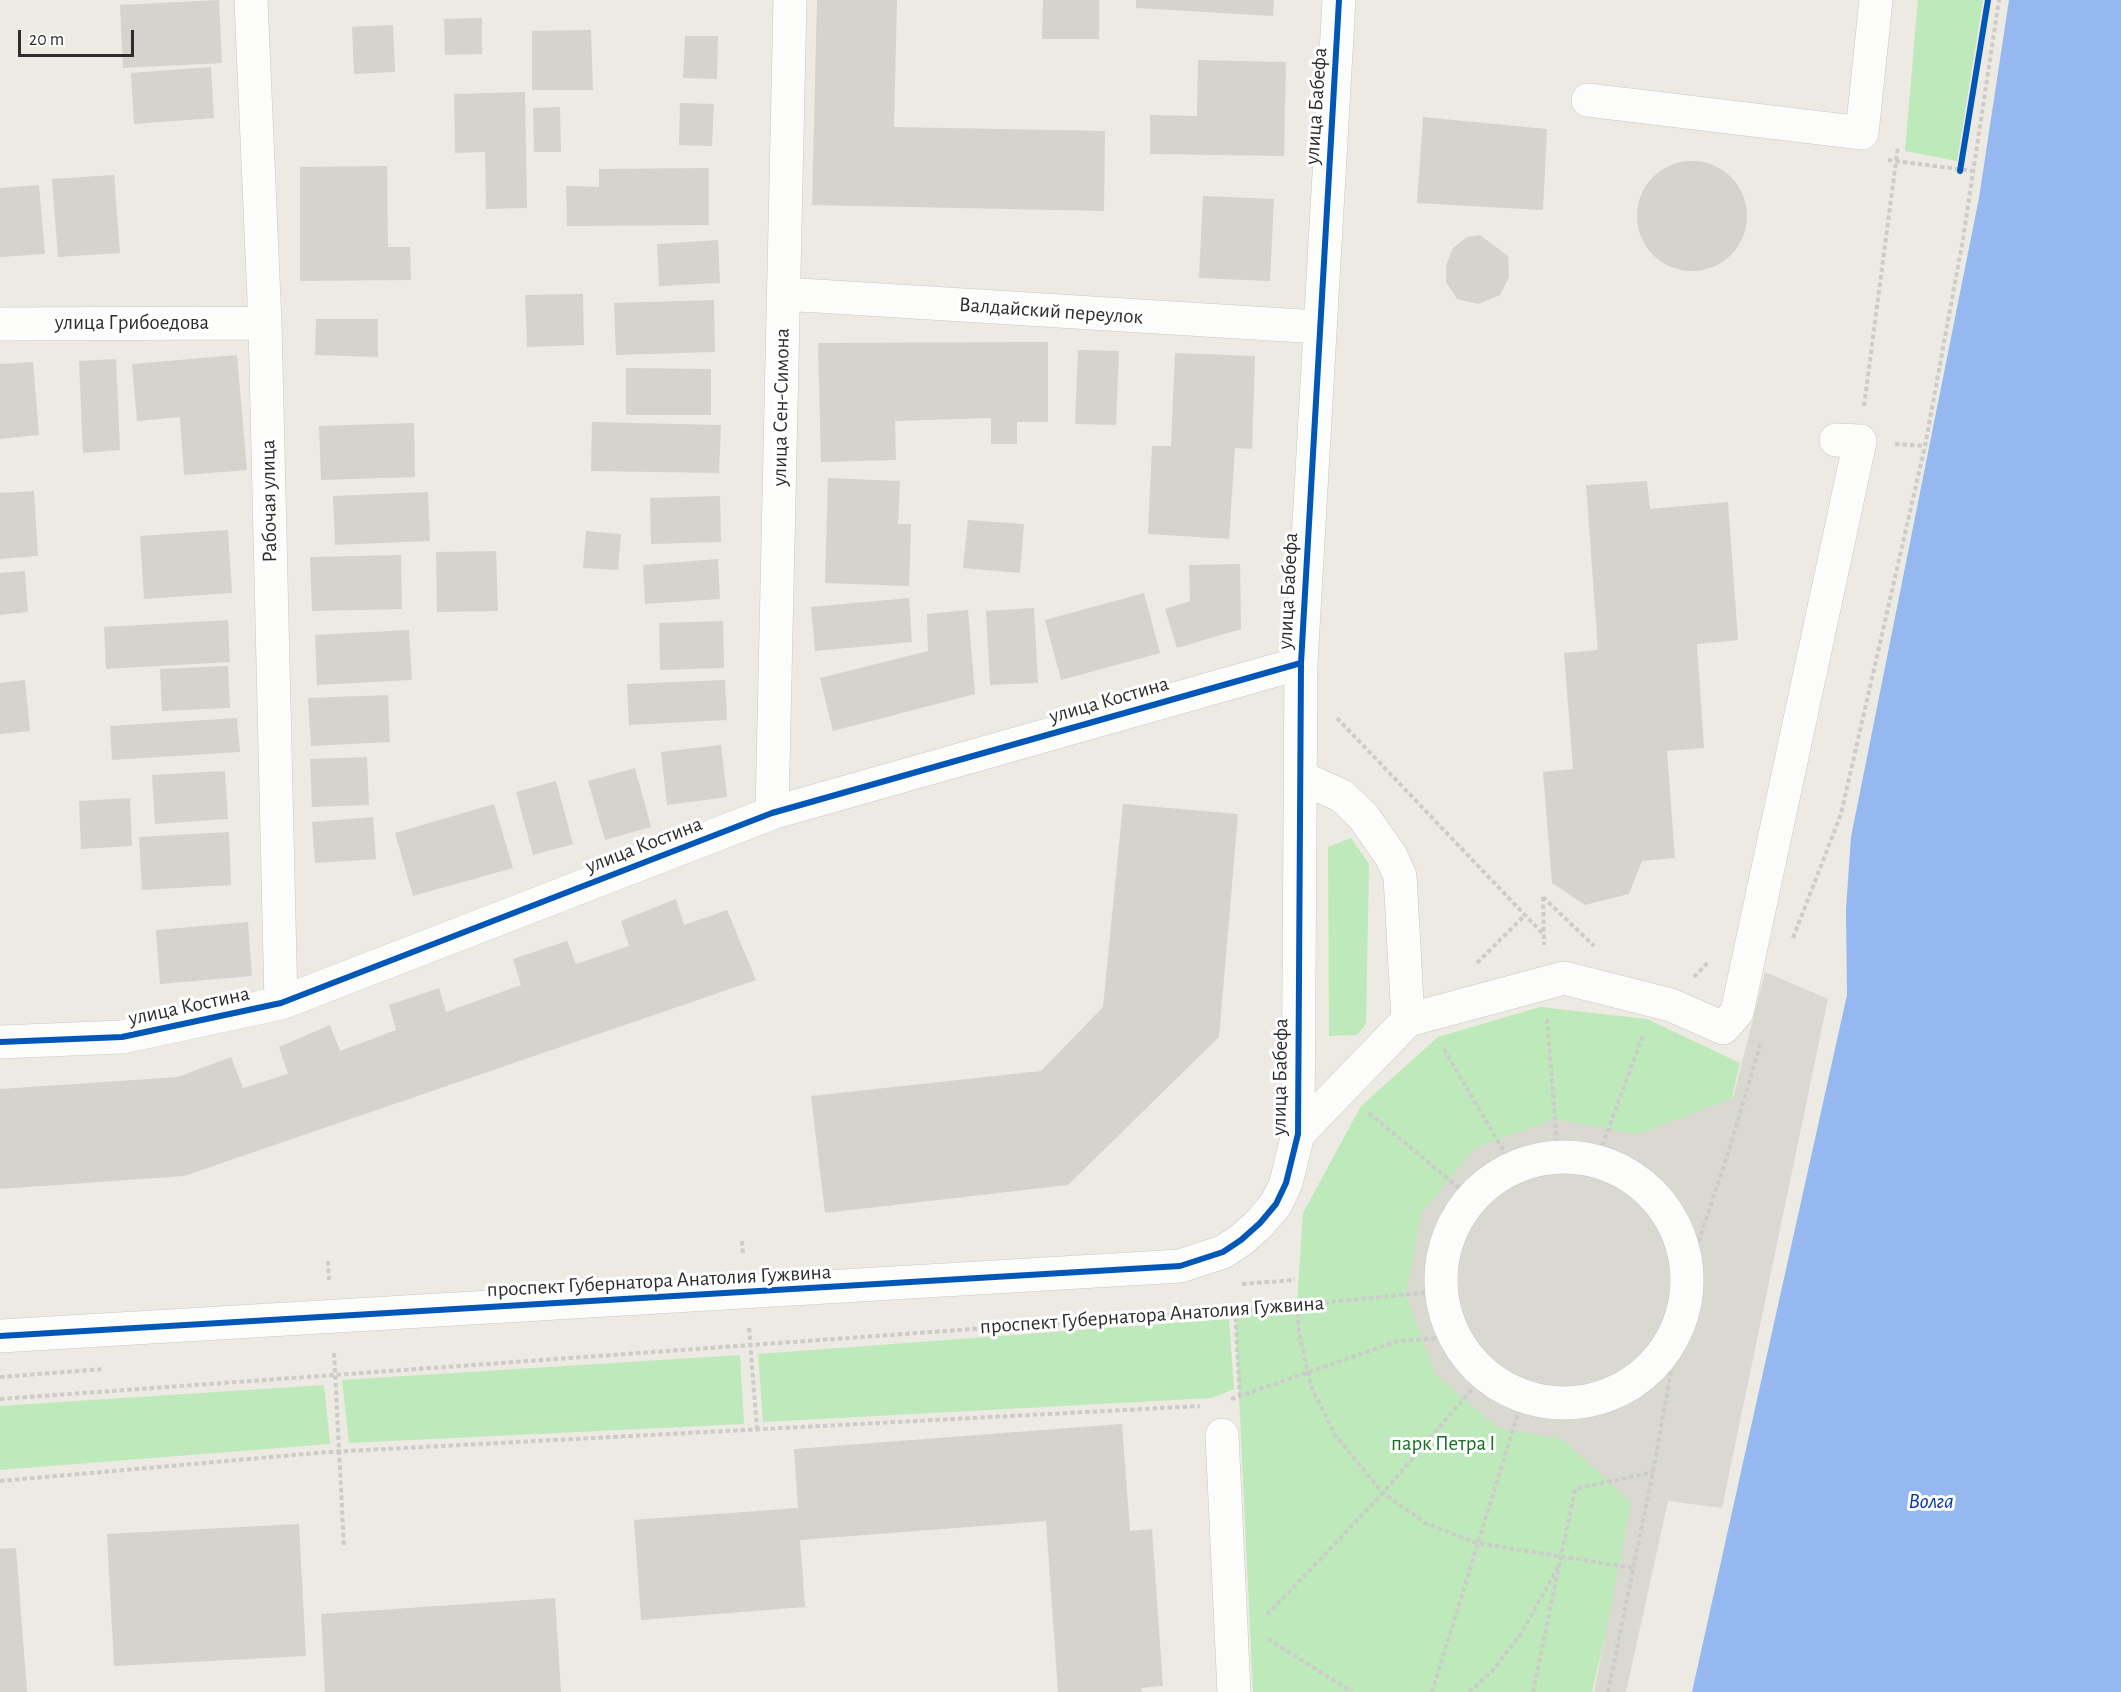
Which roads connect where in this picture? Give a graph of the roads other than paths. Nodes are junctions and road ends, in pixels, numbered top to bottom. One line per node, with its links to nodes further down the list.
1 (251, 0): 7 (street, Рабочая улица)
2 (790, 0): 6 (street, улица Сен-Симона)
3 (1339, 0): 9 (street, улица Бабефа)
4 (1876, 0): 5 (street)
5 (1588, 100)
6 (784, 294): 9 (street, Валдайский переулок); 13 (street, улица Сен-Симона)
7 (265, 323): 8 (street, улица Грибоедова); 14 (street, Рабочая улица)
8 (0, 324)
9 (1319, 327): 11 (street, улица Бабефа)
10 (1848, 441): 15 (street)
11 (1301, 672): 12 (street, улица Бабефа); 13 (street, улица Костина)
12 (1300, 777): 15 (street); 17 (street, улица Бабефа)
13 (772, 813): 14 (street, улица Костина)
14 (281, 1003): 16 (street, улица Костина)
15 (1416, 1018): 17 (street)
16 (0, 1042)
17 (1298, 1134): 18 (street, улица Бабефа)
18 (1286, 1183): 19 (street, проспект Губернатора Анатолия Гужвина)
19 (0, 1336)
20 (1484, 1375): 20 (street)
21 (1216, 1420): 22 (street)
22 (1234, 1692)

